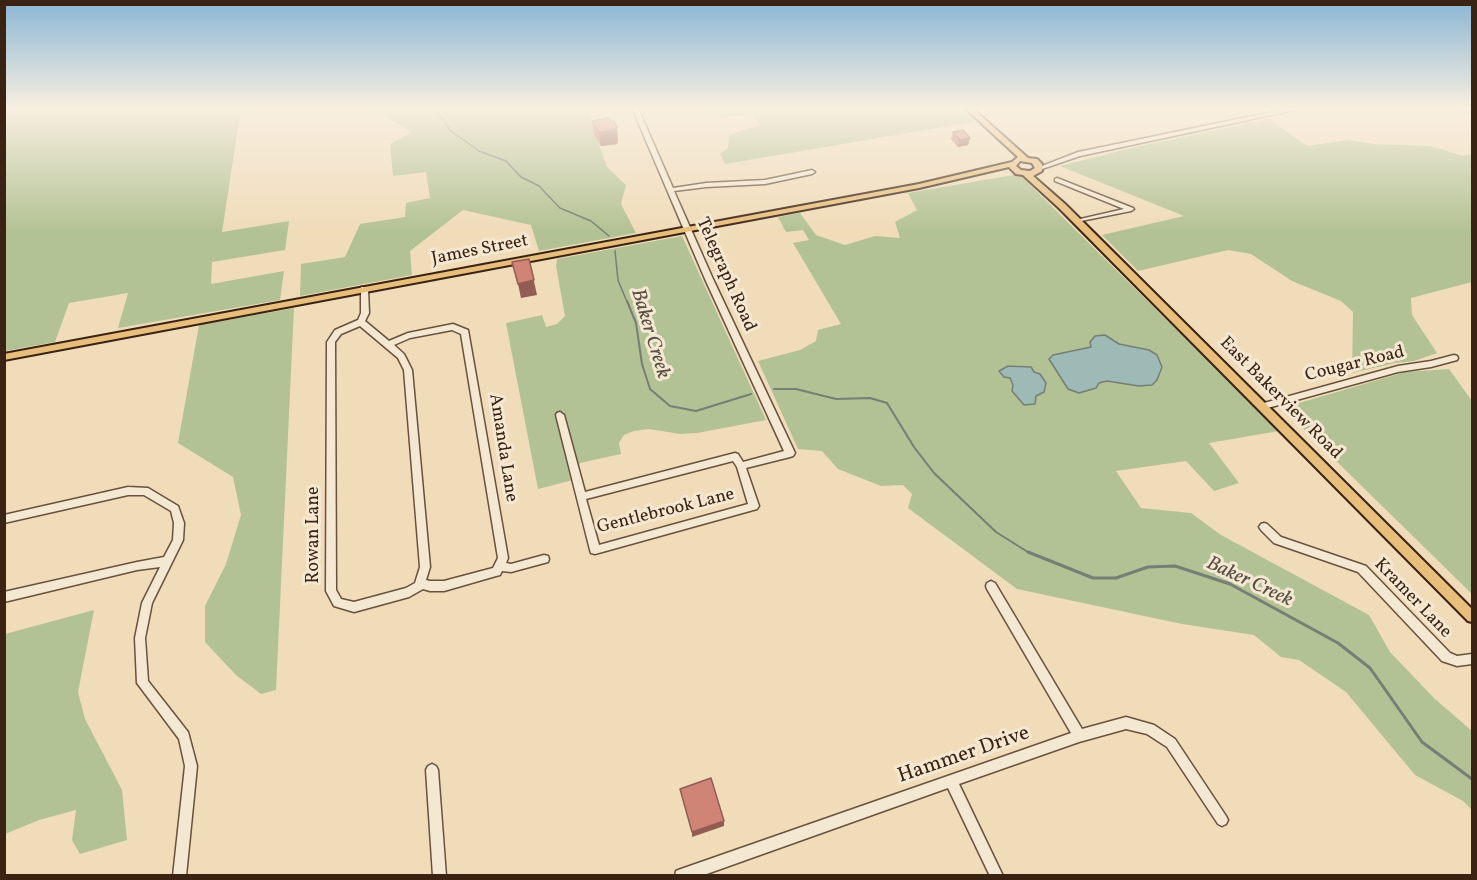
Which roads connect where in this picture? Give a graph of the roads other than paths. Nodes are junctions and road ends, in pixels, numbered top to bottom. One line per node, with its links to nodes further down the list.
1 (653, 149): 12 (street, Telegraph Road)
2 (1001, 149): 6 (main road)
3 (1014, 149): 5 (main road)
4 (1105, 149): 7 (street)
5 (1025, 159): 6 (main road, James Street); 7 (main road)
6 (1013, 163): 9 (main road, East Bakerview Road); 10 (main road, James Street)
7 (1037, 167): 9 (main road, James Street); 13 (main road, East Bakerview Road)
8 (812, 172): 12 (street)
9 (1022, 173): 10 (main road, James Street); 13 (main road, East Bakerview Road)
10 (961, 177): 15 (main road, James Street)
11 (1057, 180): 14 (street)
12 (670, 190): 15 (street, Telegraph Road)
13 (1062, 206): 14 (main road, East Bakerview Road)
14 (1078, 221): 21 (main road, East Bakerview Road)
15 (688, 229): 16 (main road, James Street); 23 (street, Telegraph Road)
16 (364, 289): 17 (street); 19 (main road, James Street)
17 (360, 322): 18 (street); 31 (street, Rowan Lane)
18 (389, 344): 30 (street, Amanda Lane); 31 (street)
19 (4, 357)
20 (1454, 358): 21 (street, Cougar Road)
21 (1264, 406): 34 (main road, East Bakerview Road)
22 (560, 415): 25 (street, Gentlebrook Lane)
23 (790, 453): 24 (street, Gentlebrook Lane)
24 (741, 466): 25 (street, Gentlebrook Lane); 25 (street, Gentlebrook Lane)
25 (581, 497)
26 (4, 519): 29 (street)
27 (1264, 527): 35 (street, Kramer Lane)
28 (544, 559): 30 (street)
29 (168, 561): 33 (street); 40 (street)
30 (499, 566): 31 (street)
31 (422, 584)
32 (991, 586): 36 (street)
33 (4, 597)
34 (1473, 617)
35 (1473, 659)
36 (1079, 736): 38 (street, Hammer Drive); 39 (street, Hammer Drive)
37 (432, 770): 41 (street)
38 (951, 781): 42 (street, Hammer Drive); 43 (street)
39 (1222, 820)
40 (179, 876)
41 (440, 876)
42 (681, 876)
43 (997, 876)

